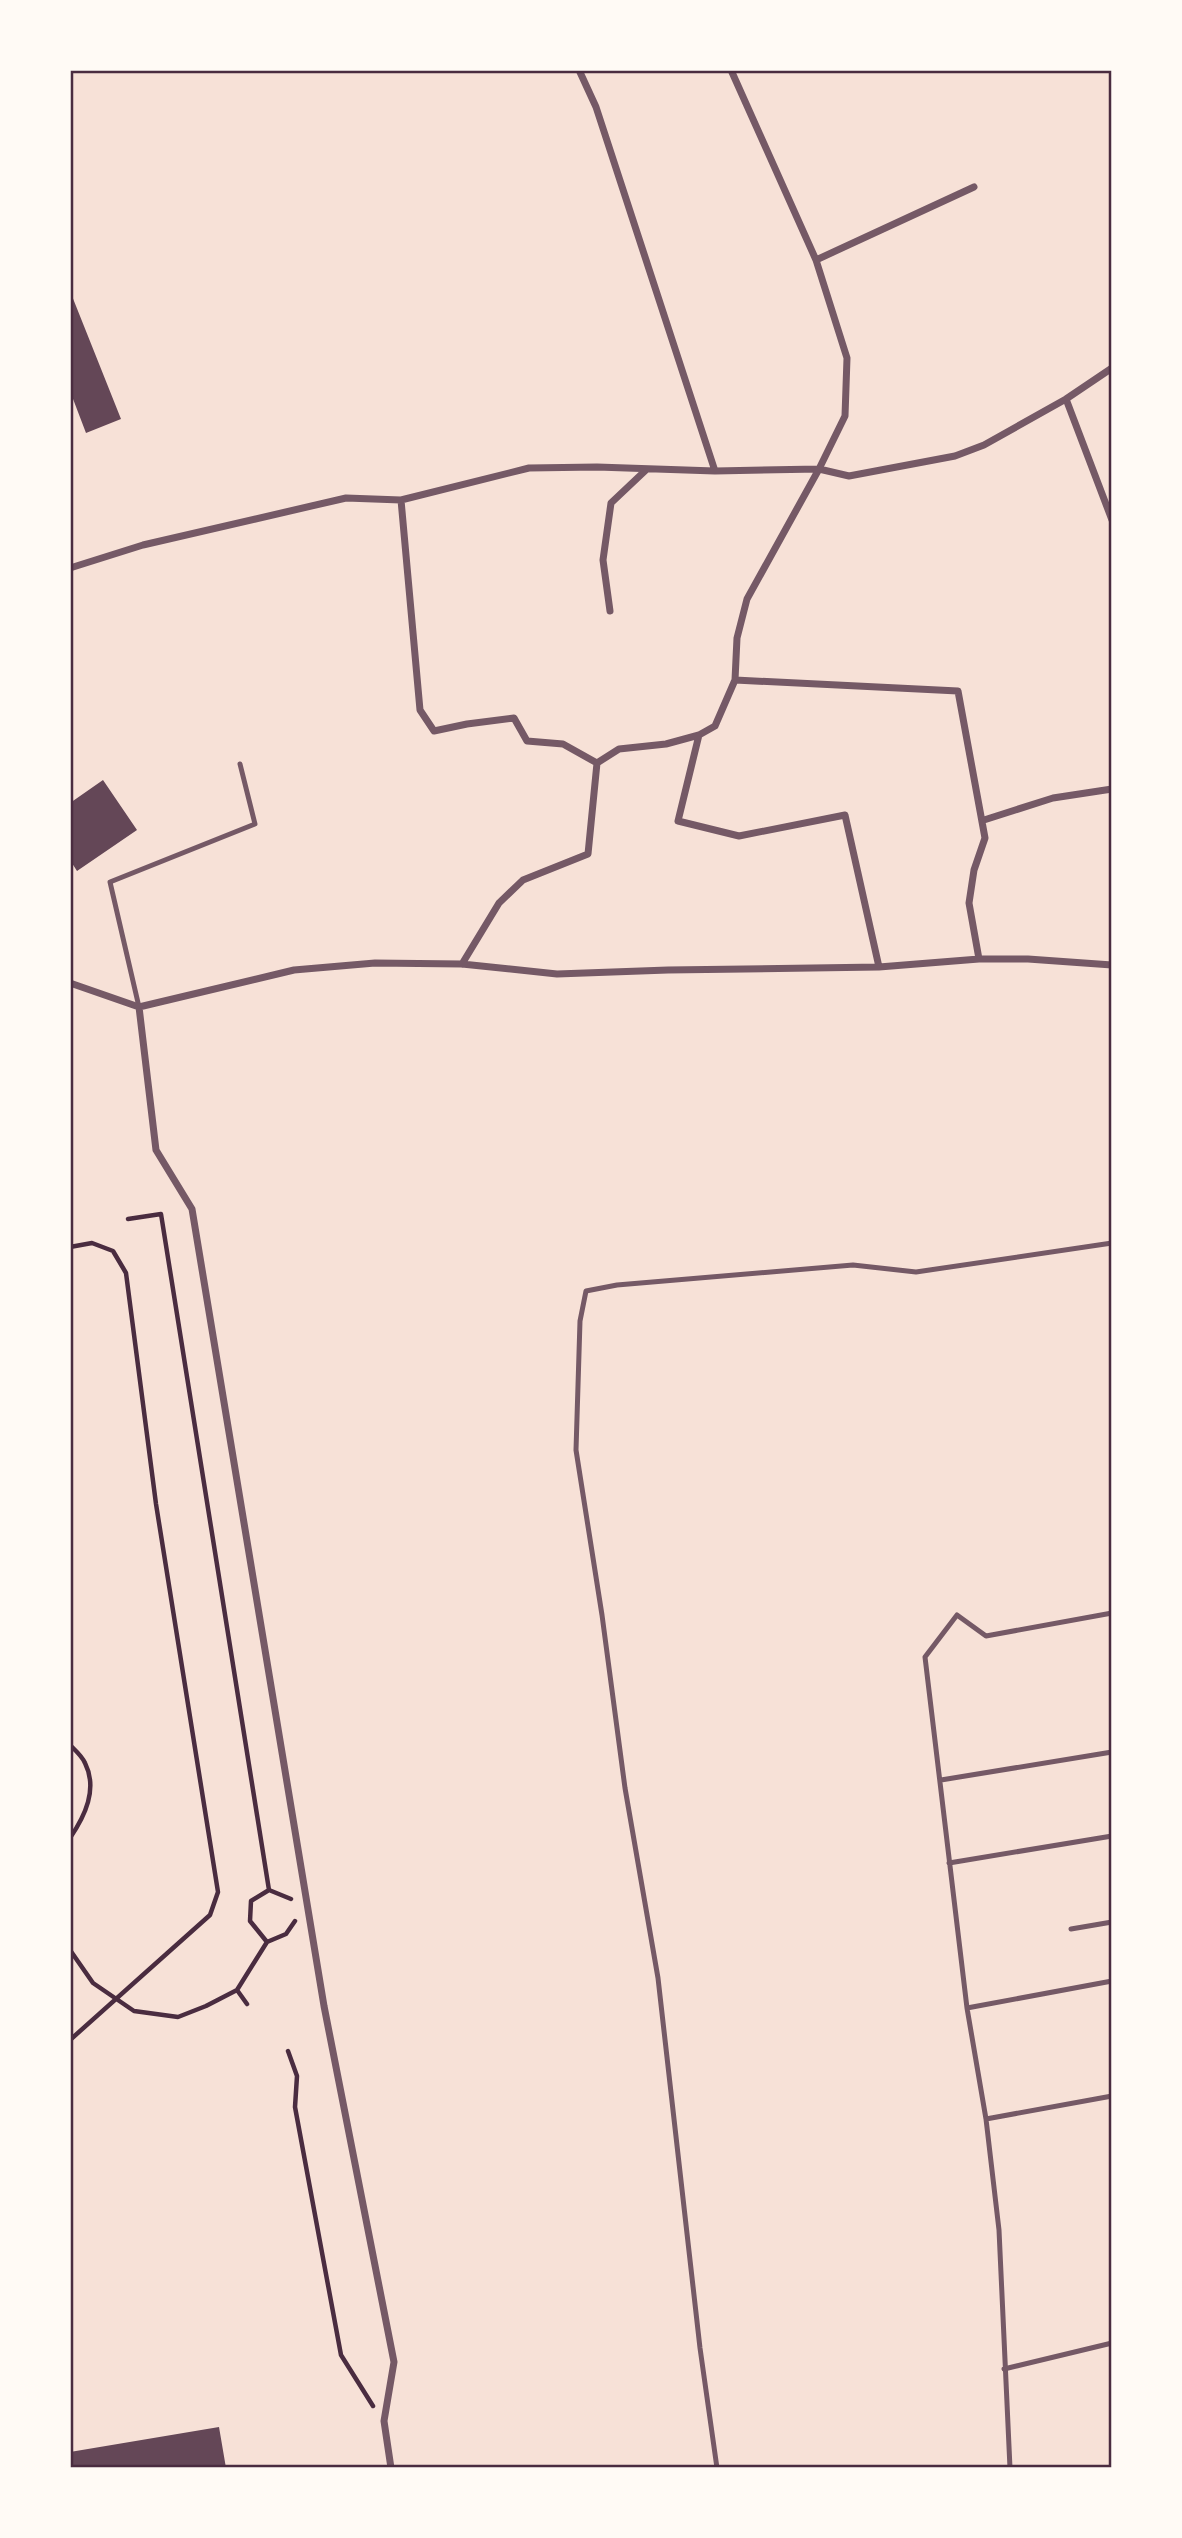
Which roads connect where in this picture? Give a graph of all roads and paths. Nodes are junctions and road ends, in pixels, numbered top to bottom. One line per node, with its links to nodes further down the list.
1 (579, 70): 9 (street)
2 (731, 70): 4 (street)
3 (974, 187): 4 (street)
4 (816, 260): 8 (street)
5 (1112, 368): 6 (street)
6 (1066, 399): 8 (street); 11 (street)
7 (647, 469): 9 (street); 10 (street); 13 (street)
8 (819, 469): 9 (street); 14 (street)
9 (715, 471)
10 (401, 500): 12 (street); 16 (street)
11 (1112, 520)
12 (70, 568)
13 (610, 611)
14 (734, 680): 15 (street); 19 (street)
15 (699, 735): 16 (street); 23 (street)
16 (597, 763): 21 (street)
17 (240, 764): 25 (lane)
18 (1112, 789): 19 (street)
19 (984, 820): 20 (street)
20 (979, 959): 22 (street); 23 (street)
21 (463, 964): 23 (street); 25 (street)
22 (1112, 965)
23 (879, 967)
24 (70, 983): 25 (street)
25 (139, 1007): 52 (street)
26 (128, 1219): 36 (path)
27 (1112, 1242): 54 (lane)
28 (70, 1247): 43 (path)
29 (1112, 1613): 32 (lane)
30 (70, 1745): 34 (path)
31 (1112, 1752): 32 (lane)
32 (941, 1780): 35 (lane)
33 (1112, 1836): 35 (lane)
34 (70, 1838)
35 (949, 1863): 45 (lane)
36 (269, 1890): 39 (path); 39 (path)
37 (1112, 1922): 38 (lane)
38 (1071, 1929)
39 (267, 1942): 42 (path)
40 (70, 1950): 43 (path)
41 (1112, 1981): 45 (lane)
42 (237, 1990): 43 (path); 44 (path)
43 (116, 1999): 46 (path)
44 (247, 2004)
45 (967, 2008): 49 (lane)
46 (70, 2040)
47 (288, 2051): 52 (path)
48 (1112, 2096): 49 (lane)
49 (986, 2119): 51 (lane)
50 (1112, 2343): 51 (lane)
51 (1004, 2369): 55 (lane)
52 (384, 2421): 53 (street)
53 (391, 2468)
54 (718, 2468)
55 (1010, 2468)

